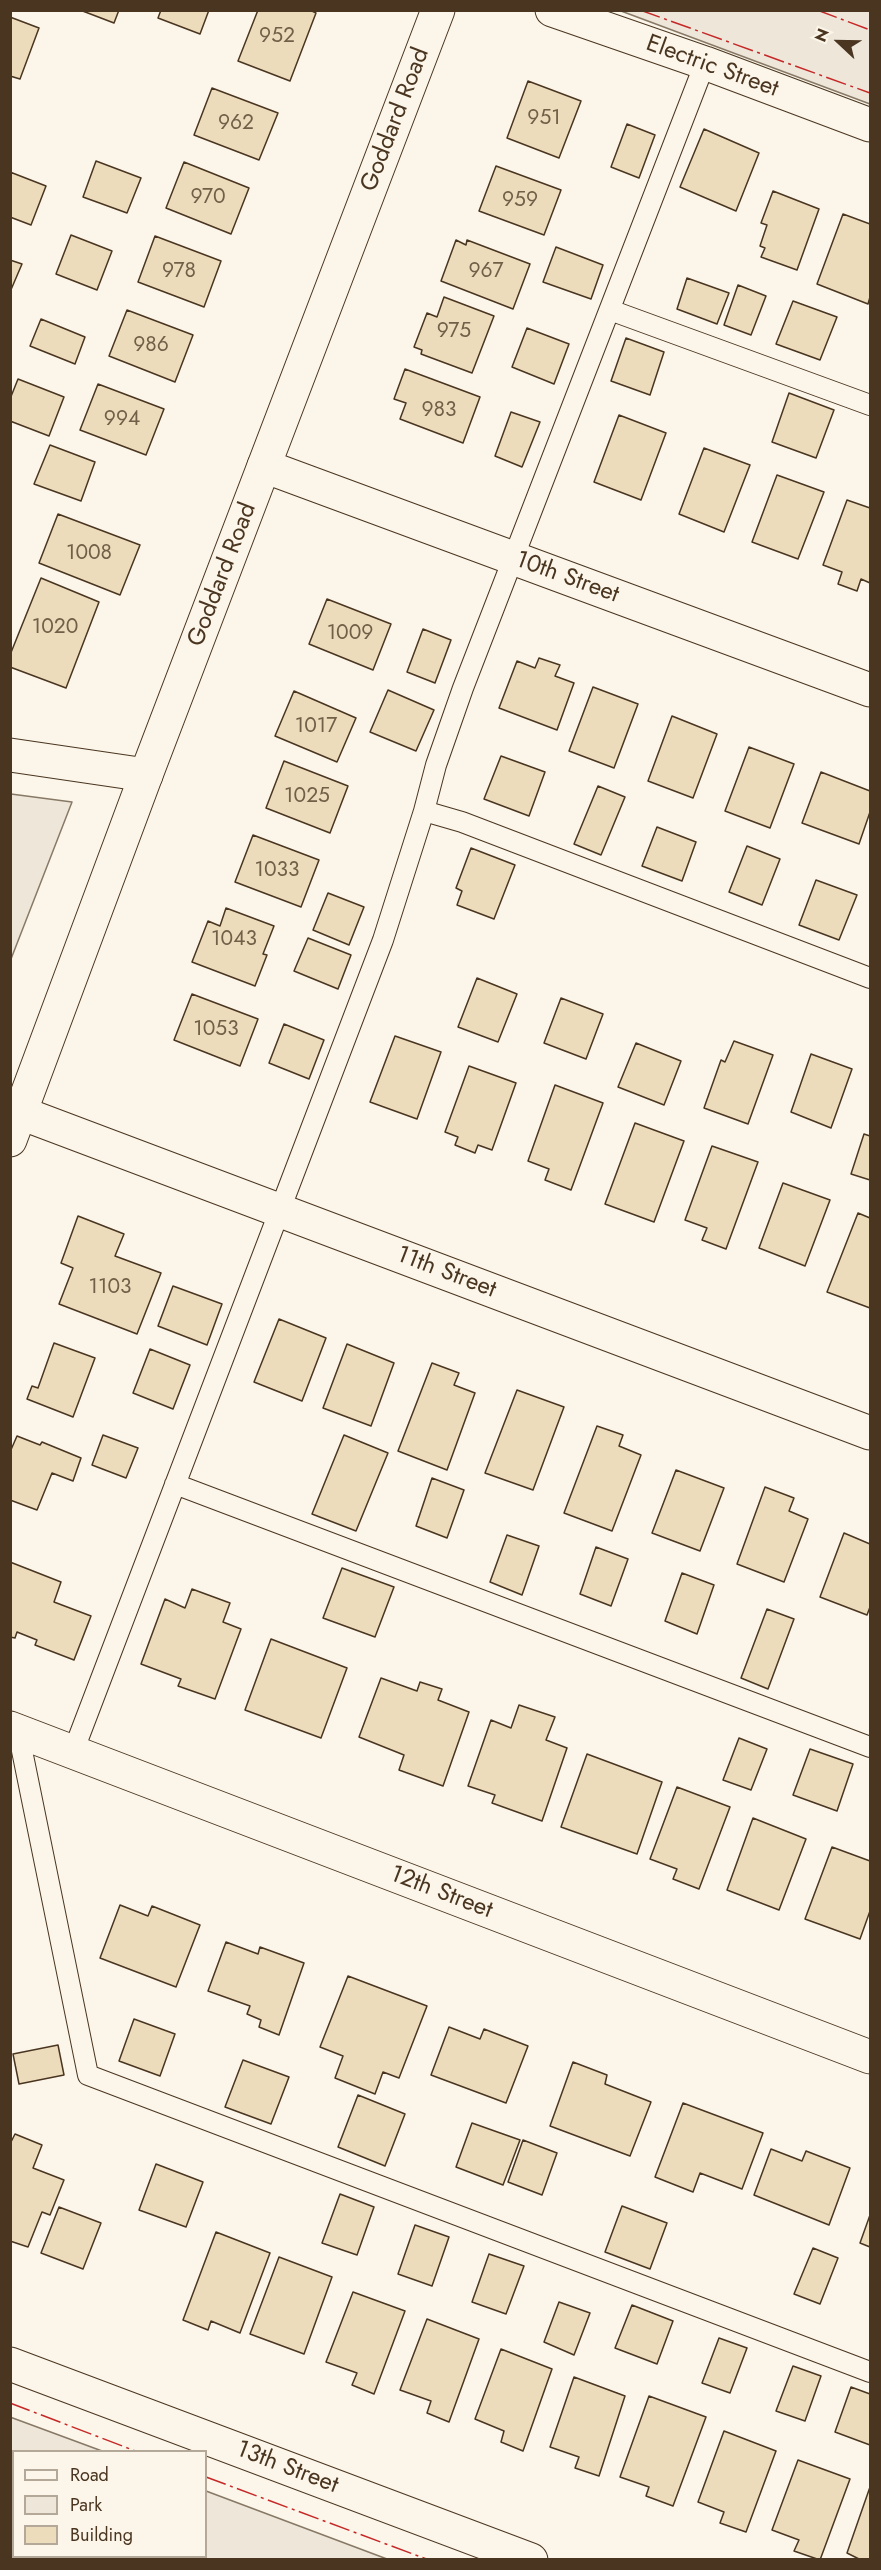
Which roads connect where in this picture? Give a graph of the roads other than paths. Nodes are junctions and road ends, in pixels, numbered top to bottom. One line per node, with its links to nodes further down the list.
1 (438, 10): 7 (street, Goddard Road)
2 (552, 10): 3 (street, Electric Street)
3 (705, 63): 4 (street, Electric Street); 5 (lane)
4 (870, 125)
5 (610, 310): 6 (lane); 8 (lane)
6 (870, 405)
7 (264, 466): 8 (street, 10th Street); 11 (street, Goddard Road)
8 (514, 558): 9 (street, 10th Street); 12 (lane)
9 (870, 690)
10 (10, 755): 11 (street)
11 (146, 775): 14 (street, Goddard Road)
12 (424, 811): 13 (lane); 15 (lane)
13 (870, 978)
14 (16, 1127): 15 (street, 11th Street)
15 (279, 1211): 16 (street, 11th Street); 17 (lane)
16 (870, 1433)
17 (175, 1484): 19 (lane); 20 (lane)
18 (14, 1730): 20 (street, 12th Street); 23 (lane)
19 (870, 1747)
20 (73, 1752): 21 (street, 12th Street)
21 (870, 2057)
22 (10, 2364): 24 (street, 13th Street)
23 (870, 2372)
24 (531, 2559)

